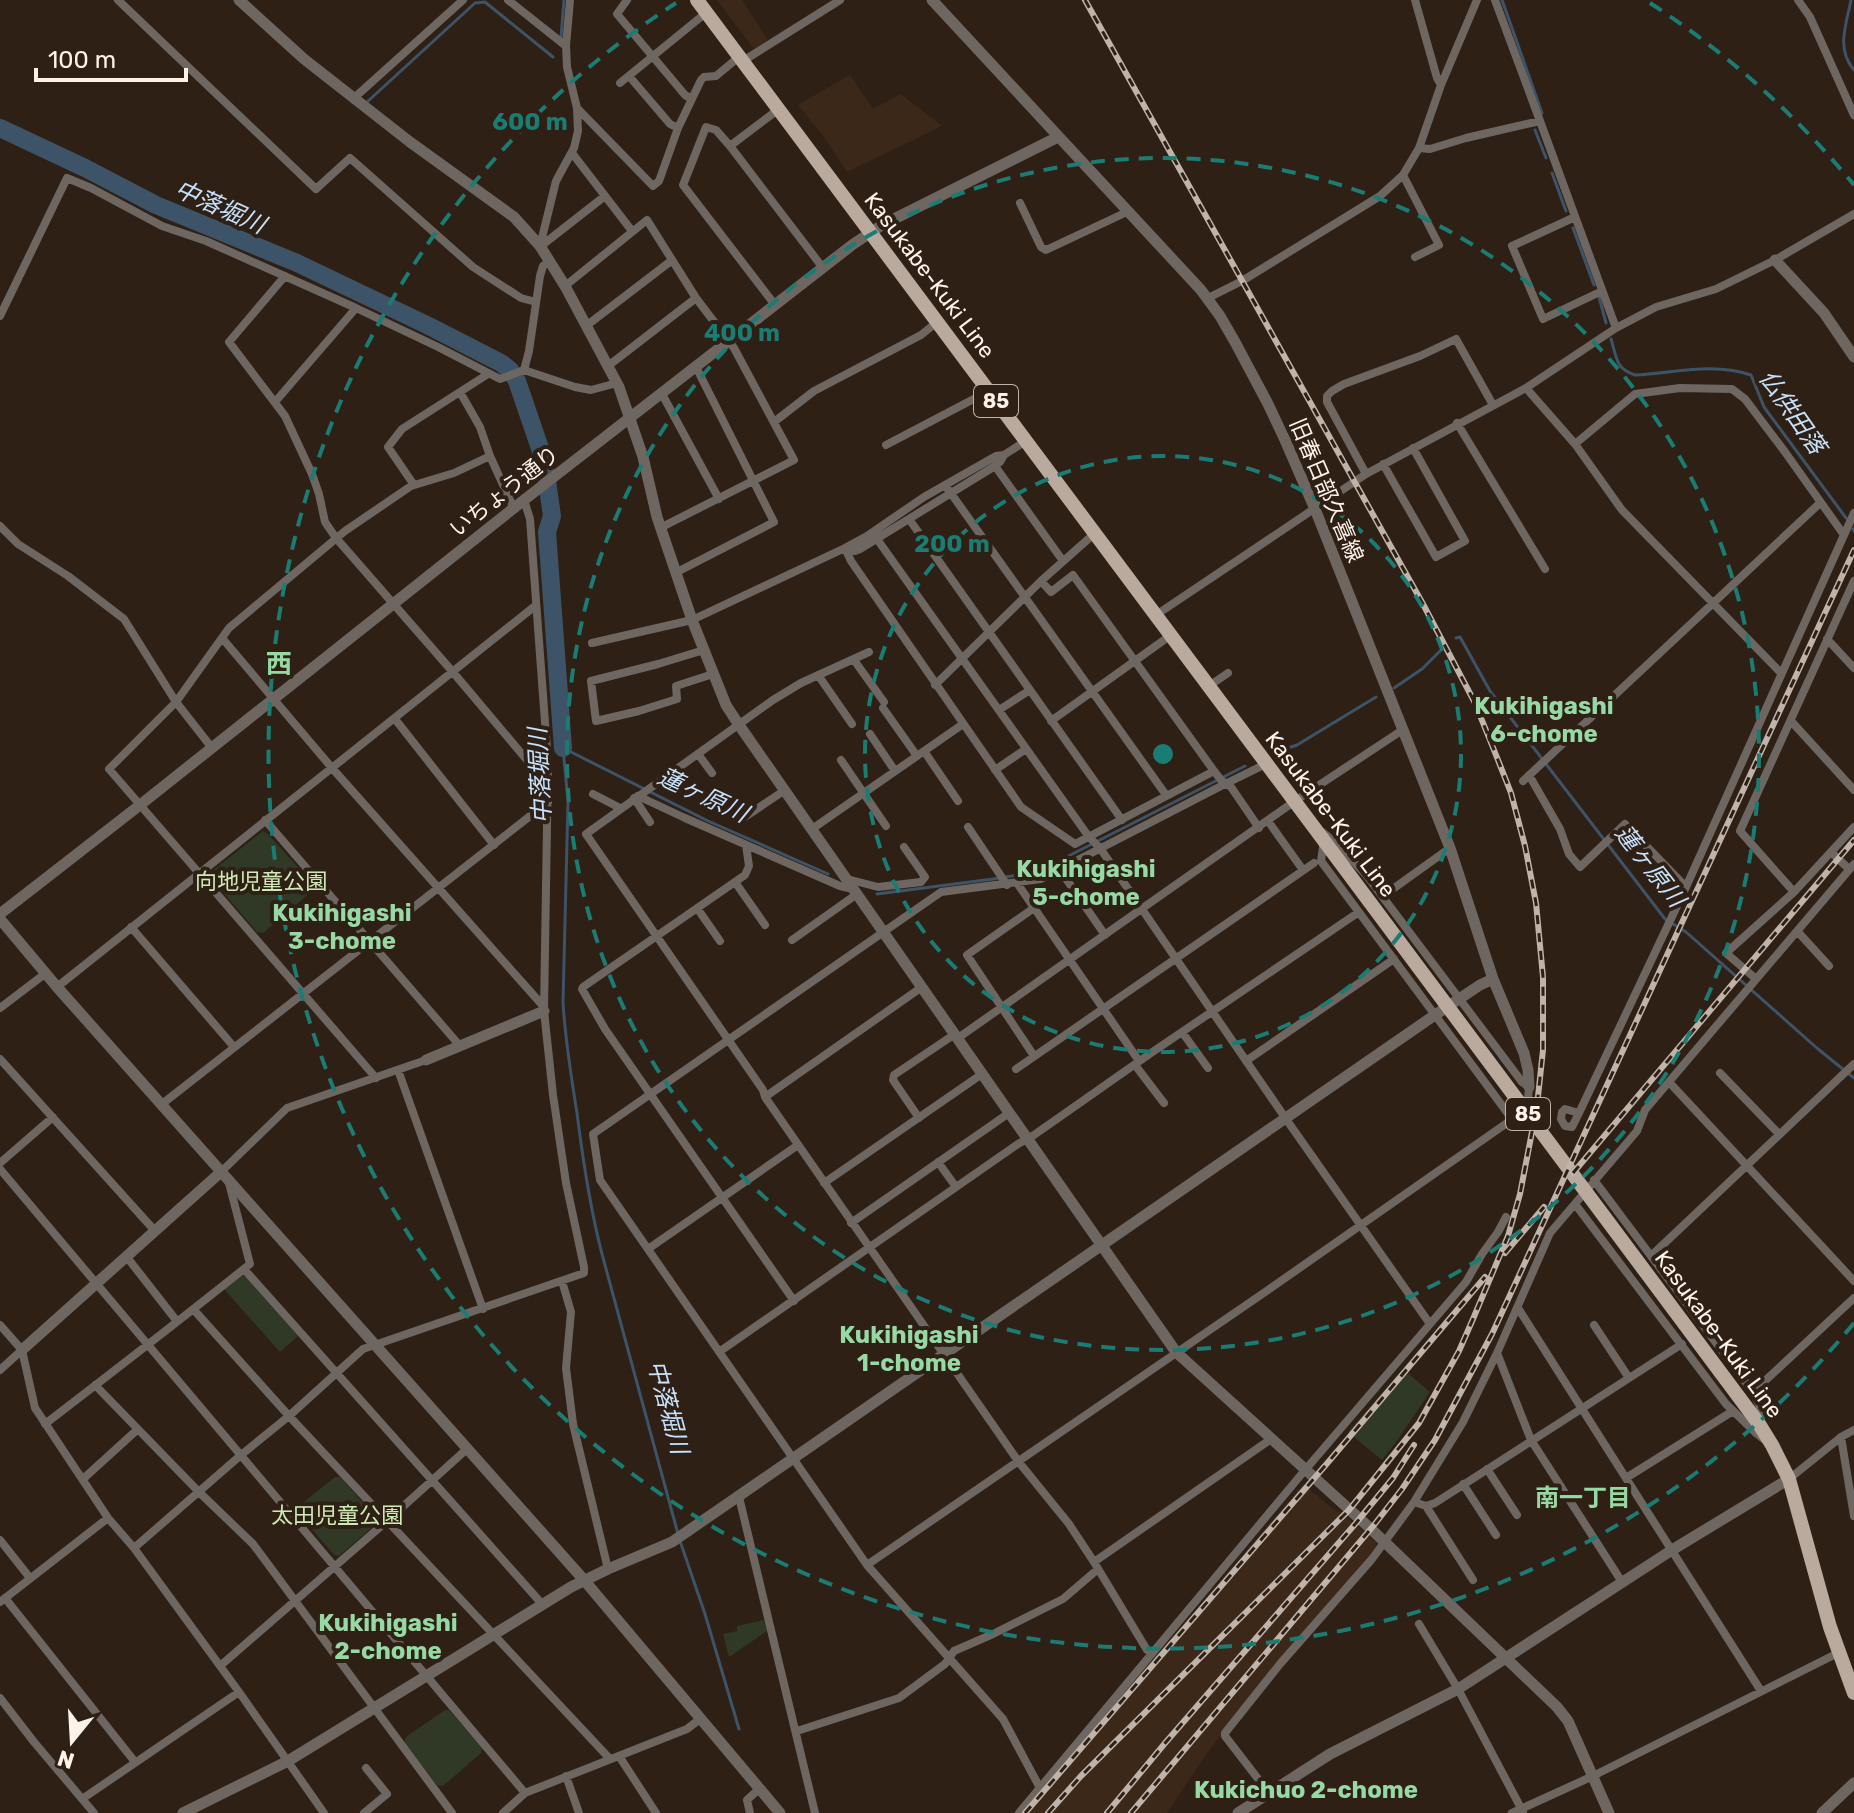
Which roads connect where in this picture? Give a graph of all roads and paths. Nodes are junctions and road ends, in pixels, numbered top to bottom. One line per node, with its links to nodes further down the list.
1 (118, 0): 50 (street)
2 (239, 0): 20 (street)
3 (463, 0): 20 (street)
4 (508, 0): 14 (street)
5 (570, 0): 14 (street)
6 (627, 0): 15 (street)
7 (840, 0): 16 (street)
8 (933, 0): 27 (street, 旧春日部久喜線)
9 (1415, 0): 19 (street)
10 (1477, 0): 19 (street)
11 (1495, 0): 25 (street)
12 (1798, 0): 24 (street)
13 (702, 6): 15 (street); 16 (main road, Kasukabe-Kuki Line / 85)
14 (566, 46): 22 (street)
15 (652, 55): 17 (street); 21 (street)
16 (741, 58): 21 (street); 23 (main road, Kasukabe-Kuki Line / 85)
17 (629, 76): 18 (street); 26 (street)
18 (620, 83)
19 (1441, 85): 29 (street)
20 (354, 98): 39 (street)
21 (690, 98): 26 (street)
22 (577, 108): 26 (street); 30 (street)
23 (779, 109): 28 (street); 38 (main road, Kasukabe-Kuki Line / 85)
24 (1854, 115)
25 (1540, 121): 29 (street); 36 (street)
26 (678, 128)
27 (1058, 137): 34 (street, 旧春日部久喜線); 38 (street, いちょう通り)
28 (730, 146): 44 (street); 51 (street)
29 (1419, 148): 31 (street)
30 (572, 153): 32 (street); 39 (street)
31 (1403, 175): 40 (street); 49 (street)
32 (605, 196): 37 (street); 39 (street)
33 (1020, 203): 34 (street)
34 (1129, 211): 49 (street, 旧春日部久喜線)
35 (1854, 214): 41 (street)
36 (1575, 217): 47 (street); 47 (street)
37 (632, 231): 43 (street); 46 (street)
38 (869, 233): 44 (street, いちょう通り); 54 (main road, Kasukabe-Kuki Line / 85)
39 (540, 246): 42 (street)
40 (1415, 257)
41 (1775, 260): 56 (street); 58 (street)
42 (550, 261): 46 (street); 50 (street)
43 (671, 261): 48 (street); 55 (street)
44 (823, 268): 51 (street, いちょう通り)
45 (285, 276): 52 (street); 53 (street); 68 (street)
46 (565, 286): 55 (street)
47 (1602, 291): 56 (street)
48 (696, 298): 57 (street); 59 (street)
49 (1208, 298): 91 (street, 旧春日部久喜線)
50 (536, 302): 61 (street)
51 (775, 305): 57 (street, いちょう通り)
52 (356, 308): 62 (street); 68 (street)
53 (0, 316)
54 (937, 322): 65 (main road, Kasukabe-Kuki Line / 85); 71 (street)
55 (586, 326): 59 (street)
56 (1616, 328): 64 (street)
57 (729, 340): 60 (street, いちょう通り); 71 (street)
58 (1854, 357)
59 (608, 366): 63 (street)
60 (696, 367): 67 (street, いちょう通り); 82 (street)
61 (524, 370): 62 (street); 63 (street)
62 (488, 374): 66 (street)
63 (617, 383): 70 (street)
64 (1526, 388): 69 (street); 74 (street)
65 (989, 391): 73 (main road, Kasukabe-Kuki Line / 85); 75 (street)
66 (460, 392): 78 (street); 83 (street)
67 (662, 394): 70 (street, いちょう通り); 86 (street)
68 (275, 402): 99 (street)
69 (1493, 405): 72 (street); 81 (street)
70 (631, 419): 87 (street, いちょう通り); 96 (street)
71 (774, 422): 82 (street)
72 (1457, 423): 76 (street); 103 (street)
73 (1026, 441): 77 (street); 97 (main road, Kasukabe-Kuki Line / 85)
74 (1575, 444): 89 (street); 109 (street)
75 (886, 445)
76 (1413, 448): 79 (street); 79 (street)
77 (1004, 455): 80 (street); 84 (street)
78 (490, 456): 83 (street); 90 (street)
79 (1383, 464): 81 (street)
80 (995, 466): 85 (street); 102 (street)
81 (1366, 474): 91 (street)
82 (754, 481): 86 (street); 104 (street)
83 (414, 485): 99 (street)
84 (945, 485): 85 (street); 88 (street)
85 (952, 494): 92 (street); 107 (street)
86 (719, 499): 96 (street)
87 (524, 500): 90 (street, いちょう通り); 110 (street)
88 (916, 501): 92 (street); 101 (street)
89 (1820, 503): 98 (street); 109 (street)
90 (514, 509): 108 (street, いちょう通り)
91 (1315, 509): 111 (street); 142 (street, 旧春日部久喜線)
92 (920, 513): 94 (street)
93 (1854, 513): 98 (street)
94 (909, 519): 100 (street); 113 (street)
95 (0, 526): 134 (street)
96 (660, 528): 104 (street)
97 (1095, 533): 102 (street); 111 (main road, Kasukabe-Kuki Line / 85)
98 (1844, 535): 126 (street)
99 (336, 538): 108 (street); 115 (street)
100 (877, 539): 101 (street); 120 (street)
101 (845, 548): 112 (street); 129 (street)
102 (1063, 561): 105 (street)
103 (1545, 569)
104 (677, 572): 112 (street)
105 (1041, 581): 107 (street); 122 (street)
106 (1854, 581): 116 (street)
107 (1025, 597): 113 (street); 132 (street)
108 (394, 604): 124 (street); 133 (street, いちょう通り)
109 (1713, 604): 126 (street); 193 (street)
110 (535, 606): 124 (street); 155 (street)
111 (1156, 615): 114 (main road, Kasukabe-Kuki Line / 85)
112 (692, 620): 117 (street); 118 (street)
113 (989, 633): 120 (street); 131 (street)
114 (1171, 635): 122 (street); 130 (main road, Kasukabe-Kuki Line / 85)
115 (222, 638): 133 (street); 134 (street)
116 (1827, 639): 123 (street); 138 (street)
117 (592, 643)
118 (704, 650): 127 (street); 127 (street)
119 (869, 652): 121 (street)
120 (962, 659): 129 (street); 135 (street)
121 (854, 660): 128 (street); 147 (street)
122 (1135, 661): 132 (street); 154 (street)
123 (1854, 668)
124 (452, 671): 136 (street); 155 (street)
125 (1228, 673): 130 (street)
126 (1781, 673): 193 (street)
127 (713, 674): 141 (street)
128 (818, 675): 139 (street); 141 (street)
129 (935, 685): 140 (street)
130 (1209, 686): 149 (main road, Kasukabe-Kuki Line / 85)
131 (1030, 690): 135 (street); 137 (street)
132 (1093, 691): 137 (street); 161 (street)
133 (273, 699): 144 (street, いちょう通り); 150 (street)
134 (176, 702): 144 (street); 165 (street)
135 (999, 710): 145 (street)
136 (395, 719): 150 (street); 180 (street)
137 (1051, 721): 168 (street)
138 (1791, 721): 157 (street); 195 (street)
139 (852, 724)
140 (963, 724): 147 (street); 151 (street)
141 (739, 725): 146 (street); 156 (street)
142 (1404, 729): 163 (street); 183 (street, 旧春日部久喜線)
143 (870, 734): 152 (street)
144 (212, 748): 165 (street, いちょう通り)
145 (1026, 749): 151 (street); 179 (street)
146 (698, 754): 153 (street); 160 (street)
147 (920, 754): 152 (street); 162 (street)
148 (841, 760): 158 (street)
149 (1266, 764): 154 (street); 163 (main road, Kasukabe-Kuki Line / 85)
150 (332, 768): 167 (street); 194 (street)
151 (995, 770): 179 (street)
152 (895, 771): 158 (street)
153 (712, 773)
154 (1219, 778): 161 (street); 176 (street); 179 (street)
155 (549, 786): 164 (street)
156 (785, 790): 169 (street); 177 (street)
157 (1854, 790)
158 (863, 793): 172 (street); 177 (street)
159 (593, 794): 166 (street)
160 (640, 794): 166 (street); 171 (street); 181 (street)
161 (1166, 795): 168 (street)
162 (958, 801)
163 (1295, 801): 170 (street); 174 (main road, Kasukabe-Kuki Line / 85)
164 (548, 802): 180 (street); 225 (street)
165 (140, 805): 189 (street); 201 (street, いちょう通り)
166 (620, 808): 206 (street)
167 (265, 820): 189 (street); 210 (street)
168 (1122, 820): 179 (street)
169 (739, 821)
170 (1268, 821): 176 (street); 188 (street)
171 (650, 822)
172 (886, 826)
173 (968, 827): 190 (street)
174 (1314, 827): 178 (main road, Kasukabe-Kuki Line / 85); 196 (street)
175 (1854, 827): 184 (street)
176 (1259, 828): 199 (street)
177 (812, 829): 192 (street)
178 (1324, 840): 200 (street); 279 (main road, Kasukabe-Kuki Line / 85)
179 (1094, 843): 187 (street); 199 (street)
180 (494, 845): 194 (street)
181 (746, 845): 191 (street); 192 (street)
182 (904, 847): 192 (street)
183 (1450, 848): 196 (street); 216 (street, 旧春日部久喜線)
184 (1832, 853): 186 (street); 195 (street)
185 (1314, 863): 188 (street)
186 (1852, 867): 205 (street)
187 (1060, 870): 190 (street); 207 (street)
188 (1303, 870): 211 (street)
189 (198, 874): 203 (street); 220 (street)
190 (1007, 881): 198 (street); 204 (street)
191 (735, 882): 197 (street); 202 (street)
192 (853, 887): 204 (street); 208 (street)
193 (1686, 887): 253 (street)
194 (438, 888): 210 (street); 225 (street)
195 (1794, 892): 217 (street)
196 (1383, 896): 221 (street)
197 (697, 908): 206 (street); 209 (street)
198 (1034, 908): 213 (street); 223 (street)
199 (1143, 909): 207 (street); 211 (street)
200 (1359, 912): 212 (street); 226 (street)
201 (0, 917): 215 (street)
202 (765, 925)
203 (131, 927): 218 (street); 232 (street)
204 (884, 932): 219 (street); 230 (street)
205 (1798, 932): 214 (street); 217 (street)
206 (657, 935): 230 (street); 247 (street)
207 (1105, 935): 213 (street)
208 (792, 940)
209 (720, 941)
210 (370, 942): 220 (street); 231 (street)
211 (1176, 958): 224 (street); 226 (street)
212 (1394, 959): 227 (street); 236 (street)
213 (1070, 960): 223 (street); 224 (street)
214 (1829, 966)
215 (46, 973): 218 (street); 222 (street)
216 (1493, 979): 221 (street); 246 (street, 旧春日部久喜線)
217 (1756, 979): 245 (street)
218 (57, 987): 250 (street)
219 (922, 987): 229 (street); 248 (street)
220 (303, 993): 232 (street); 244 (street)
221 (1460, 999): 227 (street); 246 (street)
222 (0, 1008)
223 (1001, 1008): 229 (street); 233 (street)
224 (1103, 1008): 233 (street); 237 (street)
225 (544, 1010): 231 (street); 281 (street)
226 (1213, 1012): 228 (street); 236 (street)
227 (1436, 1015): 256 (street); 257 (street)
228 (1182, 1032): 237 (street); 238 (street)
229 (956, 1036): 243 (street); 255 (street)
230 (729, 1039): 247 (street); 248 (street)
231 (460, 1046): 235 (street)
232 (234, 1047): 250 (street)
233 (1034, 1056): 239 (street)
234 (0, 1059): 254 (street)
235 (426, 1060): 241 (street)
236 (1246, 1061): 256 (street)
237 (1137, 1063): 249 (street); 260 (street)
238 (1208, 1068)
239 (1016, 1069)
240 (1849, 1069): 259 (street)
241 (398, 1070): 244 (street); 287 (street)
242 (1720, 1073): 259 (street)
243 (982, 1074): 252 (street); 255 (street)
244 (376, 1078): 265 (street)
245 (1669, 1082): 263 (street); 266 (street)
246 (1529, 1087): 251 (street)
247 (650, 1094): 269 (street); 276 (street)
248 (765, 1097): 261 (street)
249 (1164, 1103)
250 (162, 1104): 265 (street)
251 (1527, 1109): 257 (street); 258 (street)
252 (1009, 1113): 260 (street); 262 (street)
253 (1579, 1113)
254 (53, 1117): 264 (street); 274 (street)
255 (919, 1118): 267 (street)
256 (1286, 1119): 273 (street); 275 (street)
257 (1512, 1119): 273 (street)
258 (1527, 1120)
259 (1779, 1134): 263 (street)
260 (1027, 1139): 268 (street); 275 (street)
261 (798, 1145): 267 (street); 269 (street)
262 (938, 1162): 268 (street); 272 (street)
263 (1747, 1165): 279 (street); 282 (street)
264 (0, 1166): 283 (street)
265 (225, 1174): 274 (street); 280 (street); 295 (street)
266 (1594, 1180): 270 (street); 279 (street)
267 (824, 1183): 272 (street)
268 (956, 1187): 277 (street)
269 (722, 1197): 276 (street); 285 (street)
270 (1575, 1204): 286 (street); 293 (street)
271 (1506, 1217): 290 (street)
272 (851, 1223): 277 (street)
273 (1360, 1225): 290 (street); 298 (street)
274 (155, 1231): 278 (street)
275 (1101, 1246): 298 (street); 300 (street)
276 (648, 1249): 297 (street)
277 (869, 1249): 285 (street); 300 (street)
278 (126, 1256): 283 (street); 289 (street)
279 (1648, 1263): 305 (street); 310 (main road, Kasukabe-Kuki Line / 85)
280 (244, 1269): 288 (street); 302 (street)
281 (562, 1281): 287 (street); 344 (street)
282 (1854, 1281)
283 (96, 1283): 294 (street); 296 (street)
284 (1854, 1298): 305 (street)
285 (794, 1301): 297 (street)
286 (1518, 1308): 299 (street); 306 (street)
287 (483, 1309): 295 (street)
288 (194, 1310): 289 (street); 308 (street)
289 (176, 1320): 294 (street)
290 (1430, 1324): 322 (street)
291 (0, 1325): 296 (street)
292 (1594, 1325): 303 (street)
293 (1682, 1344): 303 (street); 307 (street)
294 (148, 1345): 304 (street); 318 (street)
295 (376, 1345): 302 (street); 317 (street)
296 (22, 1350): 301 (street); 309 (street)
297 (719, 1352): 319 (street)
298 (1176, 1352): 314 (street); 320 (street)
299 (1497, 1353): 315 (street); 330 (street)
300 (943, 1355): 319 (street); 320 (street)
301 (0, 1370)
302 (337, 1374): 308 (street); 326 (street)
303 (1629, 1378): 306 (street)
304 (95, 1385): 309 (street); 311 (street)
305 (1753, 1392): 310 (street)
306 (1581, 1408): 315 (street); 323 (street)
307 (1733, 1411): 316 (street); 323 (street)
308 (289, 1416): 318 (street); 335 (street)
309 (45, 1424): 324 (street)
310 (1759, 1424): 316 (main road, Kasukabe-Kuki Line / 85)
311 (138, 1429): 324 (street); 328 (street)
312 (1854, 1430): 313 (street)
313 (1841, 1437): 325 (street); 333 (street)
314 (1271, 1439): 322 (street); 343 (street)
315 (1531, 1440): 321 (street); 348 (street)
316 (1772, 1445): 325 (main road, Kasukabe-Kuki Line / 85)
317 (468, 1448): 326 (street); 346 (street)
318 (241, 1455): 328 (street); 342 (street)
319 (793, 1459): 329 (street); 341 (street)
320 (1018, 1461): 341 (street); 343 (street)
321 (1487, 1469): 327 (street); 332 (street)
322 (1306, 1471): 338 (street); 355 (street)
323 (1626, 1478): 340 (street)
324 (83, 1479): 334 (street)
325 (1789, 1479): 340 (street); 354 (main road, Kasukabe-Kuki Line / 85)
326 (432, 1481): 335 (street); 351 (street)
327 (1463, 1484): 331 (street); 336 (street)
328 (199, 1492): 339 (street); 350 (street)
329 (739, 1497): 344 (street); 367 (street)
330 (1414, 1502): 331 (street); 338 (street)
331 (1426, 1506): 347 (street)
332 (1517, 1515)
333 (1854, 1516)
334 (108, 1518): 339 (street); 345 (street)
335 (387, 1521): 342 (street); 353 (street)
336 (1496, 1535)
337 (0, 1540): 345 (street)
338 (1385, 1542): 357 (street); 378 (street)
339 (134, 1548): 358 (street)
340 (1672, 1550): 348 (street); 361 (street)
341 (867, 1565): 356 (street)
342 (334, 1566): 350 (street); 359 (street)
343 (1096, 1566): 355 (street); 356 (street)
344 (608, 1569): 346 (street)
345 (30, 1578): 349 (street)
346 (584, 1580): 351 (street); 366 (street)
347 (1473, 1580)
348 (1622, 1582): 357 (street)
349 (2, 1600): 370 (street)
350 (294, 1601): 358 (street); 365 (street)
351 (543, 1605): 353 (street)
352 (1419, 1624): 360 (street)
353 (495, 1635): 359 (street); 368 (street)
354 (1838, 1653): 361 (street); 363 (main road, Kasukabe-Kuki Line / 85)
355 (1152, 1654): 375 (street)
356 (950, 1656): 367 (street); 375 (street)
357 (1505, 1659): 360 (street); 373 (street)
358 (220, 1666): 362 (street)
359 (428, 1676): 365 (street); 377 (street)
360 (1458, 1689): 378 (street); 382 (street)
361 (1761, 1691): 373 (street)
362 (239, 1692): 369 (street); 370 (street)
363 (1854, 1693)
364 (0, 1698): 379 (street)
365 (374, 1709): 369 (street); 386 (street)
366 (700, 1719): 368 (street); 376 (street)
367 (797, 1731): 392 (street)
368 (615, 1758): 372 (street); 389 (street)
369 (288, 1761): 381 (street); 384 (street)
370 (135, 1762): 379 (street)
371 (366, 1768): 385 (street)
372 (566, 1776): 377 (street); 388 (street)
373 (1593, 1776): 382 (street); 395 (street)
374 (1854, 1783): 396 (street)
375 (1040, 1788): 393 (street)
376 (759, 1789): 390 (street); 391 (street)
377 (525, 1793): 380 (street)
378 (1269, 1793): 394 (street)
379 (82, 1799): 383 (street)
380 (514, 1809): 387 (street)
381 (319, 1812)
382 (1519, 1812)
383 (94, 1813)
384 (184, 1813)
385 (364, 1813)
386 (452, 1813)
387 (503, 1813)
388 (579, 1813)
389 (656, 1813)
390 (750, 1813)
391 (780, 1813)
392 (815, 1813)
393 (1019, 1813)
394 (1238, 1813)
395 (1609, 1813)
396 (1822, 1813)

